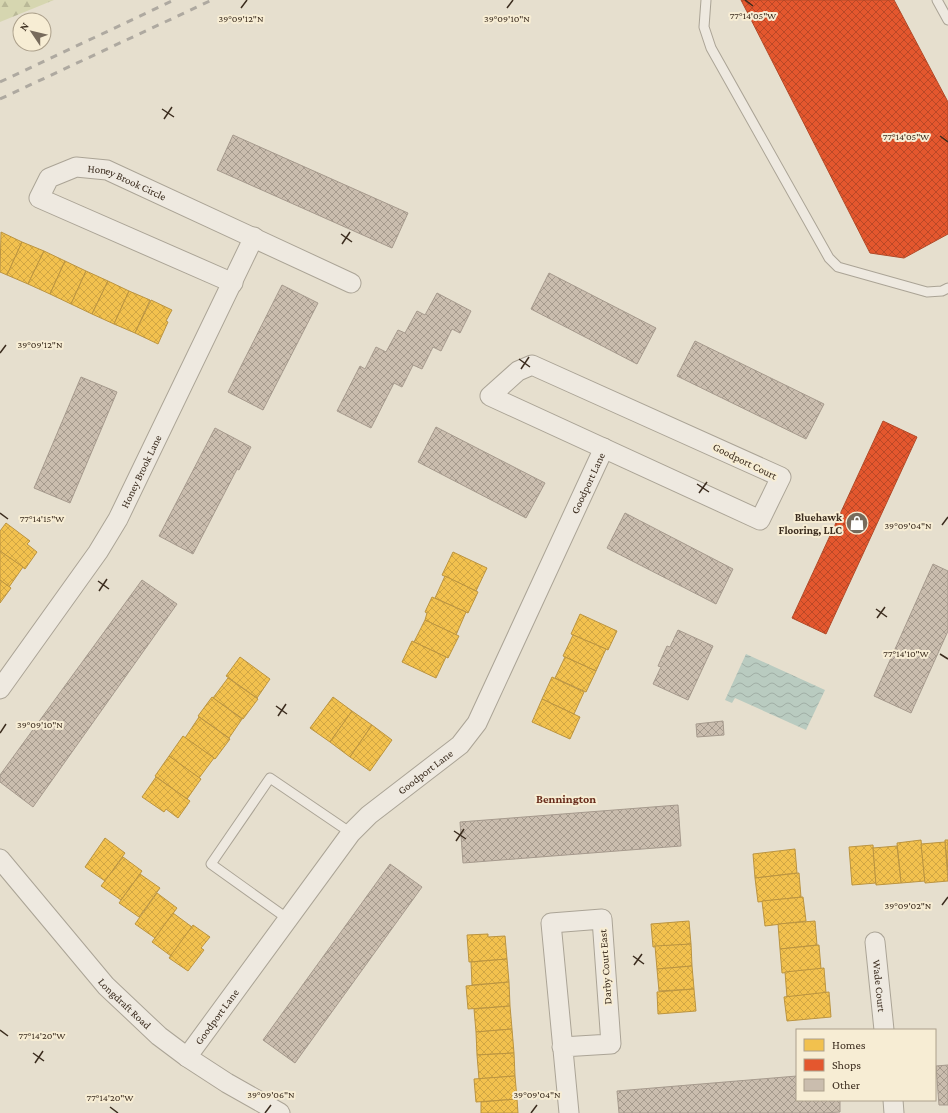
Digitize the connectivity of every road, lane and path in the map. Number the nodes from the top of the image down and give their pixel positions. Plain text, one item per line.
1 (706, 0) edge
2 (937, 0) edge
3 (948, 20) edge
4 (254, 237) junction
5 (233, 283) junction
6 (351, 283) dead end
7 (948, 288) edge
8 (604, 448) junction
9 (0, 689) edge
10 (351, 833) junction
11 (0, 858) edge
12 (288, 919) junction
13 (875, 942) dead end
14 (884, 1029) edge
15 (562, 1046) junction
16 (187, 1057) junction
17 (893, 1101) edge
18 (280, 1113) edge
19 (569, 1113) edge
20 (894, 1113) edge

1 - 7 lane
2 - 3 lane
4 - 5 street, Honey Brook Lane
4 - 5 street, Honey Brook Circle
4 - 6 street, Honey Brook Circle
5 - 9 street, Honey Brook Lane
8 - 8 street, Goodport Court
8 - 10 street, Goodport Lane
10 - 12 street, Goodport Lane
10 - 12 lane
11 - 16 street, Longdraft Road
12 - 16 street, Goodport Lane
13 - 14 street, Wade Court
15 - 15 street, Darby Court East
15 - 19 street, Darby Court East
16 - 18 street, Longdraft Road
17 - 20 street

